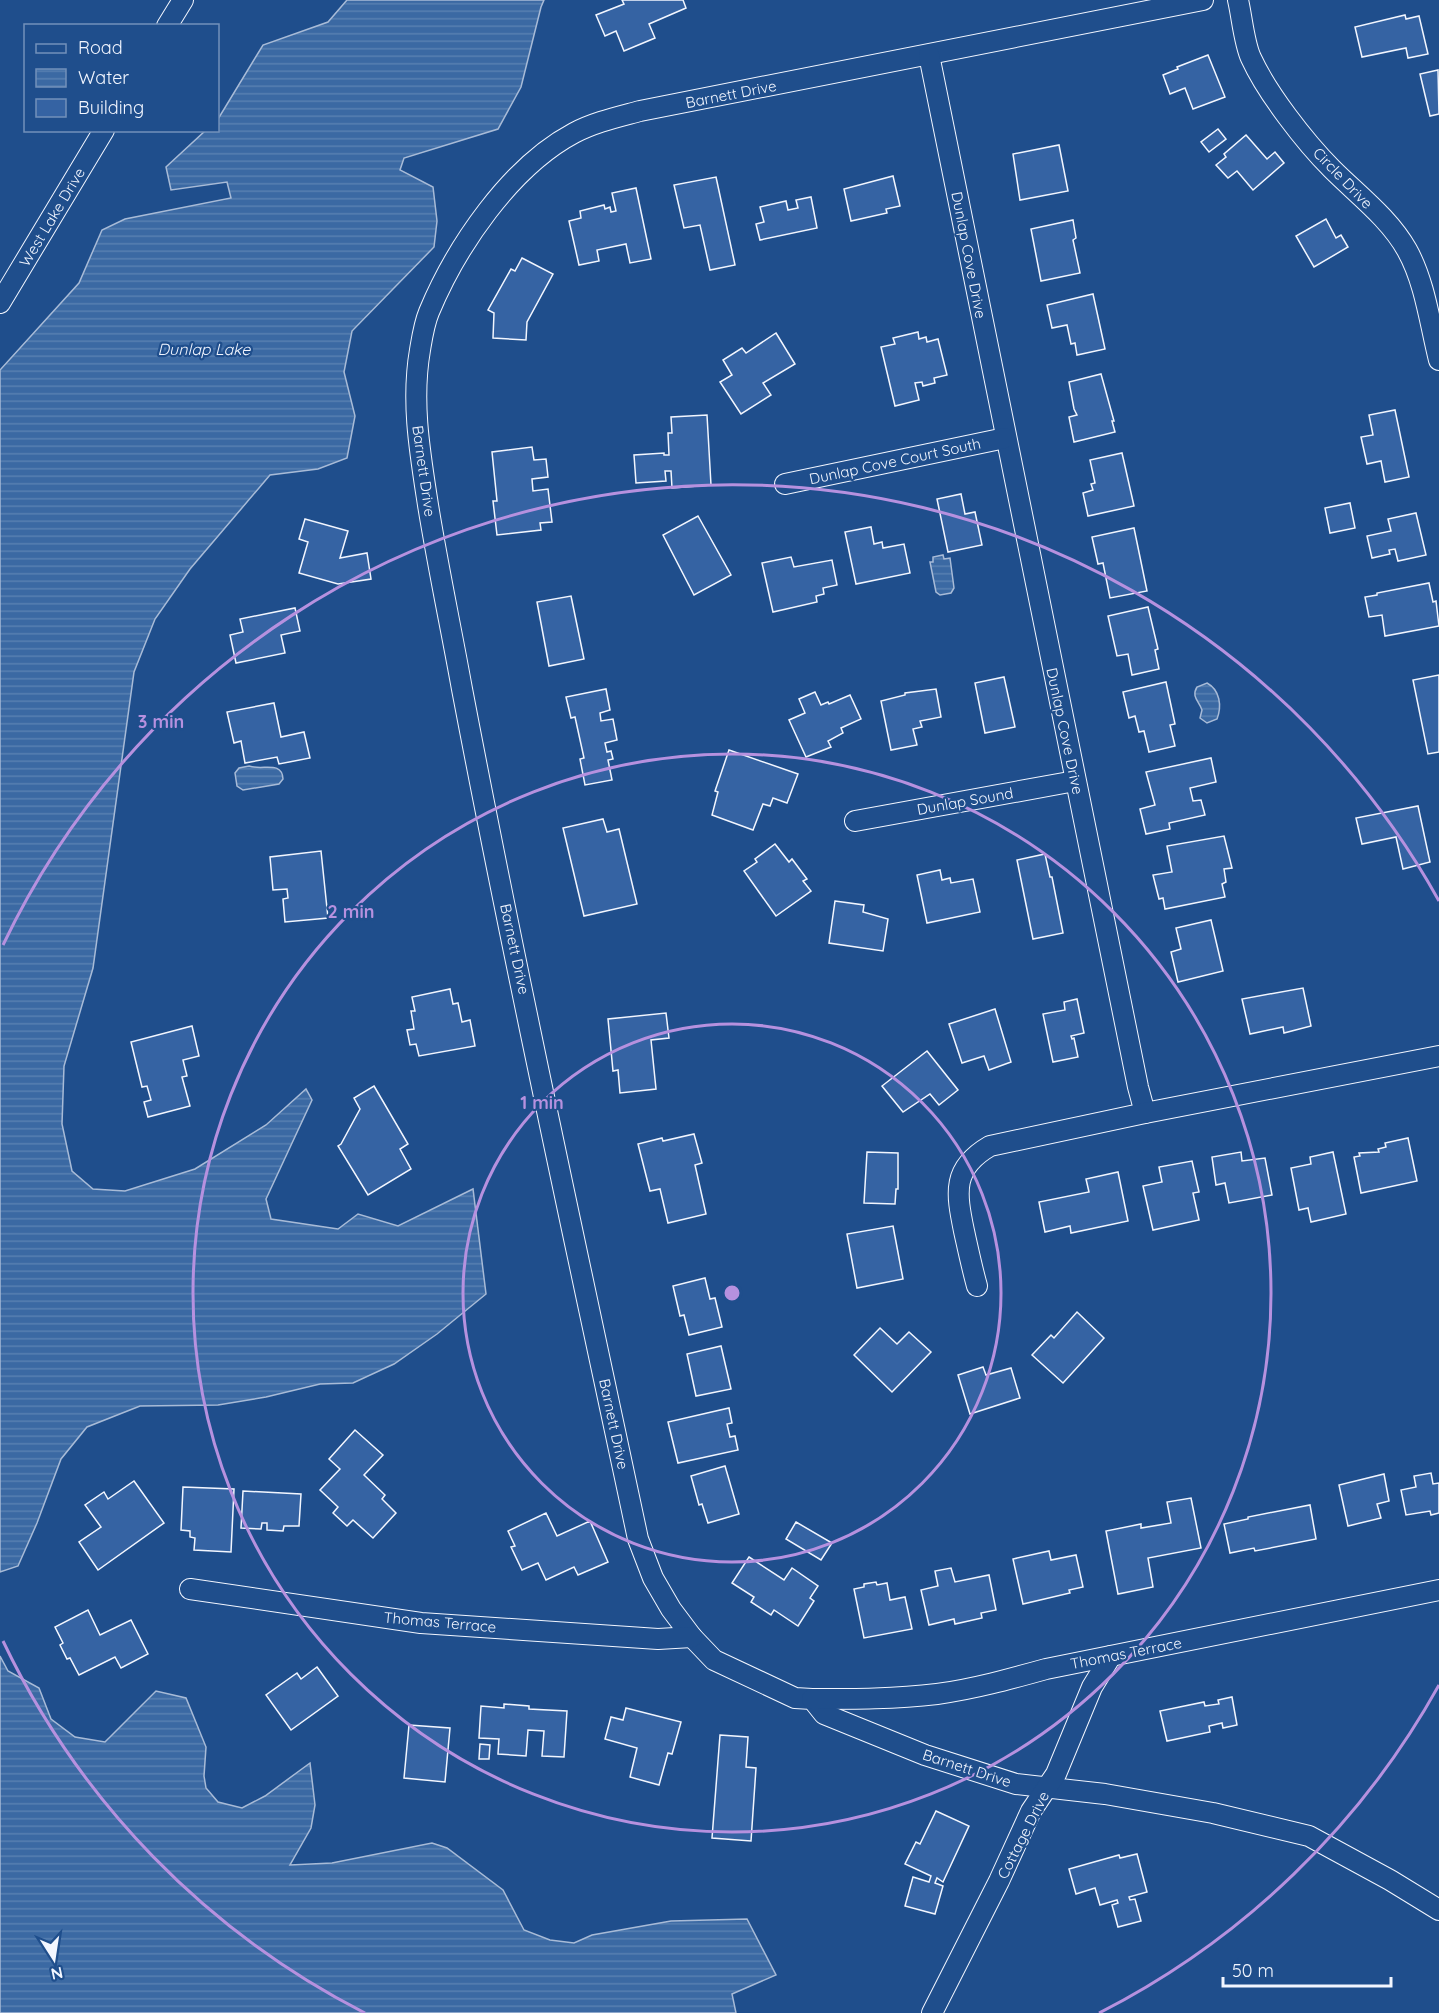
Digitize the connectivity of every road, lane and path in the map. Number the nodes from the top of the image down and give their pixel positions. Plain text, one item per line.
1 (183, 0) edge
2 (1203, 0) edge
3 (1238, 0) edge
4 (168, 24) edge
5 (929, 55) junction
6 (103, 132) edge
7 (0, 303) edge
8 (1433, 313) edge
9 (1439, 360) edge
10 (1005, 438) junction
11 (785, 484) dead end
12 (1075, 781) junction
13 (855, 821) dead end
14 (1439, 1056) edge
15 (1145, 1113) junction
16 (976, 1286) dead end
17 (190, 1589) dead end
18 (1439, 1590) edge
19 (692, 1637) junction
20 (1111, 1656) junction
21 (812, 1699) junction
22 (1046, 1787) junction
23 (1439, 1910) edge
24 (932, 2013) edge

1 - 4 street
2 - 5 street, Barnett Drive
3 - 8 street, Circle Drive
5 - 10 street, Dunlap Cove Drive
5 - 19 street, Barnett Drive
6 - 7 street, West Lake Drive
8 - 9 street, Circle Drive
10 - 11 street, Dunlap Cove Court South
10 - 12 street, Dunlap Cove Drive
12 - 13 street, Dunlap Sound
12 - 15 street, Dunlap Cove Drive
14 - 15 street
15 - 16 street
17 - 19 street, Thomas Terrace
18 - 20 street, Thomas Terrace
19 - 21 street, Barnett Drive
20 - 21 street, Thomas Terrace
20 - 22 street, Cottage Drive
21 - 22 street, Barnett Drive
22 - 23 street, Barnett Drive
22 - 24 street, Cottage Drive

